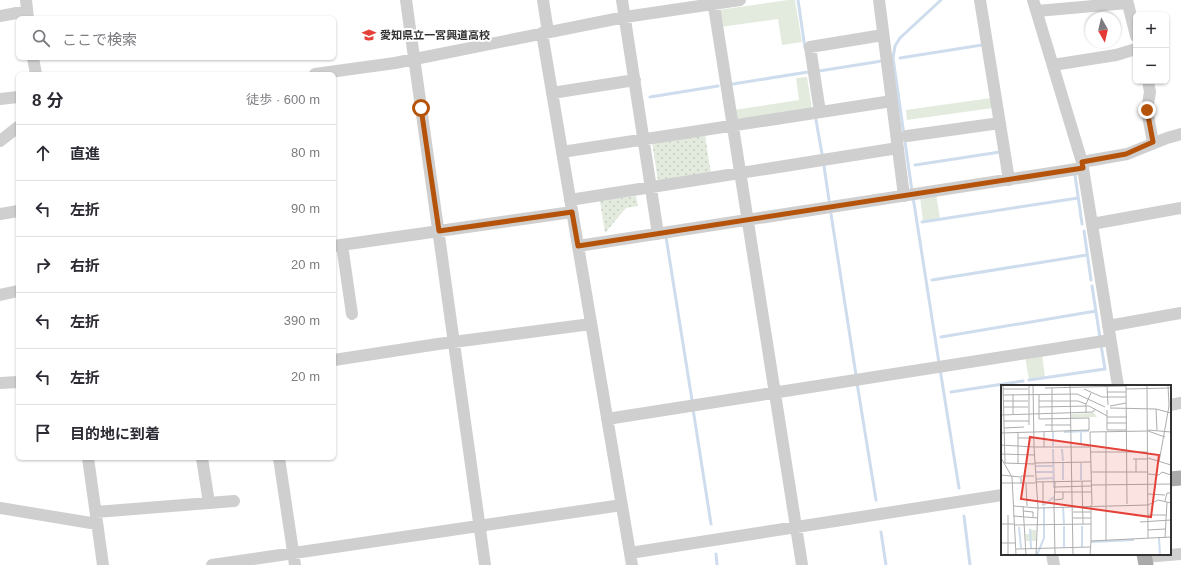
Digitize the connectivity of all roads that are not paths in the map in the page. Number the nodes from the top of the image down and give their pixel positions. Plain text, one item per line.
1 (406, 0) edge
2 (544, 0) edge
3 (622, 0) edge
4 (740, 0) edge
5 (879, 0) edge
6 (980, 0) edge
7 (1127, 1) edge
8 (713, 2) edge
9 (1035, 6) edge
10 (27, 10) edge
11 (0, 16) edge
12 (625, 17) junction
13 (1133, 24) edge
14 (545, 33) junction
15 (883, 35) junction
16 (1133, 50) edge
17 (415, 59) junction
18 (34, 60) edge
19 (1053, 65) junction
20 (36, 72) edge
21 (329, 72) edge
22 (635, 80) junction
23 (1149, 84) edge
24 (552, 93) junction
25 (16, 97) edge
26 (0, 99) edge
27 (892, 100) junction
28 (820, 112) junction
29 (1000, 123) junction
30 (732, 126) junction
31 (16, 129) edge
32 (1181, 134) edge
33 (907, 136) dead end
34 (644, 139) junction
35 (0, 141) edge
36 (1153, 142) junction
37 (898, 148) junction
38 (562, 152) junction
39 (1082, 165) junction
40 (740, 173) junction
41 (1009, 180) junction
42 (651, 187) junction
43 (910, 195) junction
44 (571, 206) junction
45 (1181, 208) edge
46 (16, 211) edge
47 (0, 214) edge
48 (747, 220) junction
49 (1092, 224) junction
50 (439, 231) junction
51 (658, 234) junction
52 (338, 245) edge
53 (578, 246) junction
54 (16, 291) edge
55 (0, 295) edge
56 (1181, 313) edge
57 (352, 314) dead end
58 (591, 324) junction
59 (1108, 326) junction
60 (1110, 340) junction
61 (454, 342) junction
62 (336, 360) edge
63 (16, 382) edge
64 (0, 383) edge
65 (1118, 385) edge
66 (774, 392) junction
67 (1181, 403) edge
68 (1171, 405) edge
69 (607, 419) junction
70 (88, 460) edge
71 (202, 460) edge
72 (279, 460) edge
73 (1181, 478) edge
74 (1171, 479) edge
75 (1001, 495) edge
76 (234, 501) dead end
77 (209, 503) junction
78 (622, 505) junction
79 (0, 508) edge
80 (96, 512) junction
81 (97, 524) junction
82 (480, 527) junction
83 (796, 528) junction
84 (630, 553) junction
85 (1181, 554) edge
86 (1052, 555) edge
87 (295, 559) edge
88 (1145, 559) edge
89 (103, 565) edge
90 (212, 565) edge
91 (485, 565) edge
92 (632, 565) edge
93 (802, 565) edge
94 (1054, 565) edge

1 - 17 street
2 - 14 street
3 - 12 street
4 - 8 street
5 - 15 street
6 - 29 street
7 - 9 street
7 - 13 street
8 - 12 street
8 - 30 street
9 - 19 street
10 - 11 street
12 - 14 street
12 - 22 street
14 - 17 street
14 - 24 street
15 - 27 street
15 - 28 street
16 - 19 street
17 - 21 street
17 - 50 street
18 - 20 street
19 - 39 street
22 - 24 street
22 - 34 street
23 - 36 street
24 - 38 street
25 - 26 street
27 - 28 street
27 - 37 street
28 - 30 street
29 - 33 street
29 - 41 street
30 - 34 street
30 - 40 street
31 - 35 street
32 - 36 street
34 - 38 street
34 - 42 street
36 - 39 street
37 - 40 street
37 - 43 street
38 - 44 street
39 - 41 street
39 - 49 street
40 - 42 street
40 - 48 street
41 - 43 street
42 - 44 street
42 - 51 street
43 - 48 street
44 - 50 street
44 - 53 street
45 - 49 street
46 - 47 street
48 - 51 street
48 - 66 street
49 - 59 street
50 - 52 street
50 - 61 street
51 - 53 street
52 - 57 street
53 - 58 street
54 - 55 street
56 - 59 street
58 - 61 street
58 - 69 street
59 - 60 street
60 - 65 street
60 - 66 street
61 - 62 street
61 - 82 street
63 - 64 street
66 - 69 street
66 - 83 street
67 - 68 street
69 - 78 street
70 - 80 street
71 - 77 street
72 - 87 street
73 - 74 main road
75 - 83 street
76 - 77 street
77 - 80 street
78 - 82 street
78 - 84 street
79 - 81 street
80 - 81 street
81 - 89 street
82 - 87 street
82 - 91 street
83 - 84 street
83 - 93 street
84 - 92 street
85 - 88 street
86 - 94 street
87 - 90 street

